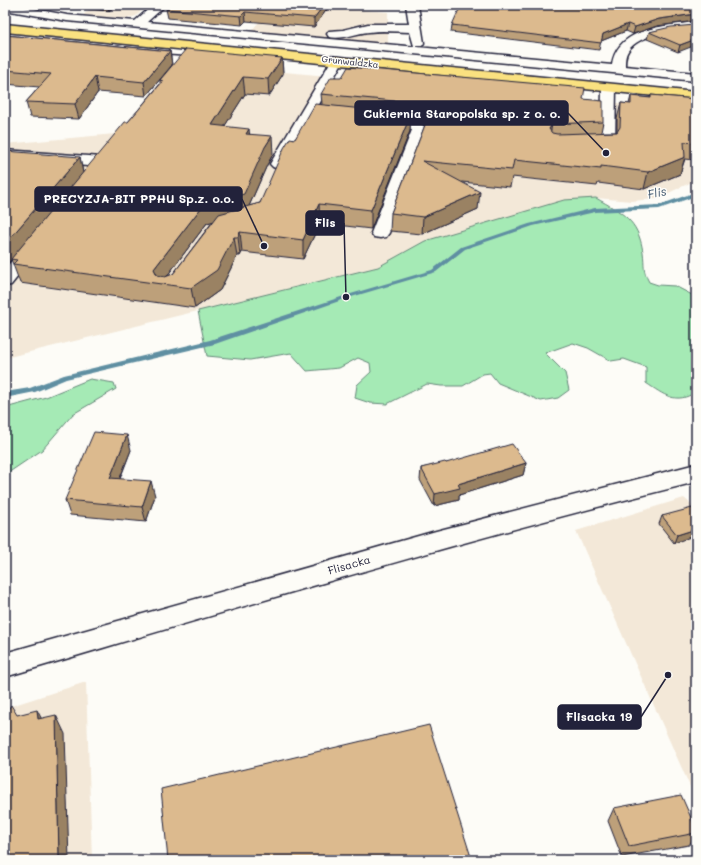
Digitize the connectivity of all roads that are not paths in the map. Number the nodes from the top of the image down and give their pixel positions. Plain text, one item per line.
1 (160, 5) edge
2 (412, 5) edge
3 (5, 7) edge
4 (5, 18) edge
5 (138, 24) junction
6 (696, 26) edge
7 (5, 28) edge
8 (416, 28) junction
9 (268, 36) junction
10 (195, 47) junction
11 (416, 50) junction
12 (131, 56) edge
13 (337, 61) junction
14 (618, 70) junction
15 (696, 77) edge
16 (696, 86) edge
17 (609, 88) junction
18 (696, 96) edge
19 (368, 120) edge
20 (577, 144) edge
21 (5, 155) edge
22 (102, 163) edge
23 (273, 177) edge
24 (380, 233) dead end
25 (44, 234) edge
26 (5, 281) edge
27 (696, 472) edge
28 (5, 664) edge

1 - 5 street
2 - 8 street
3 - 5 street
4 - 16 main road, Grunwaldzka
5 - 9 street
6 - 14 street
7 - 10 main road, Grunwaldzka
8 - 9 street
8 - 11 street
9 - 11 street
10 - 12 street
10 - 13 main road, Grunwaldzka
11 - 14 street
13 - 17 main road, Grunwaldzka
13 - 23 street
14 - 15 street
17 - 18 main road, Grunwaldzka
17 - 20 street
19 - 24 street
21 - 22 street
25 - 26 street
27 - 28 street, Flisacka

